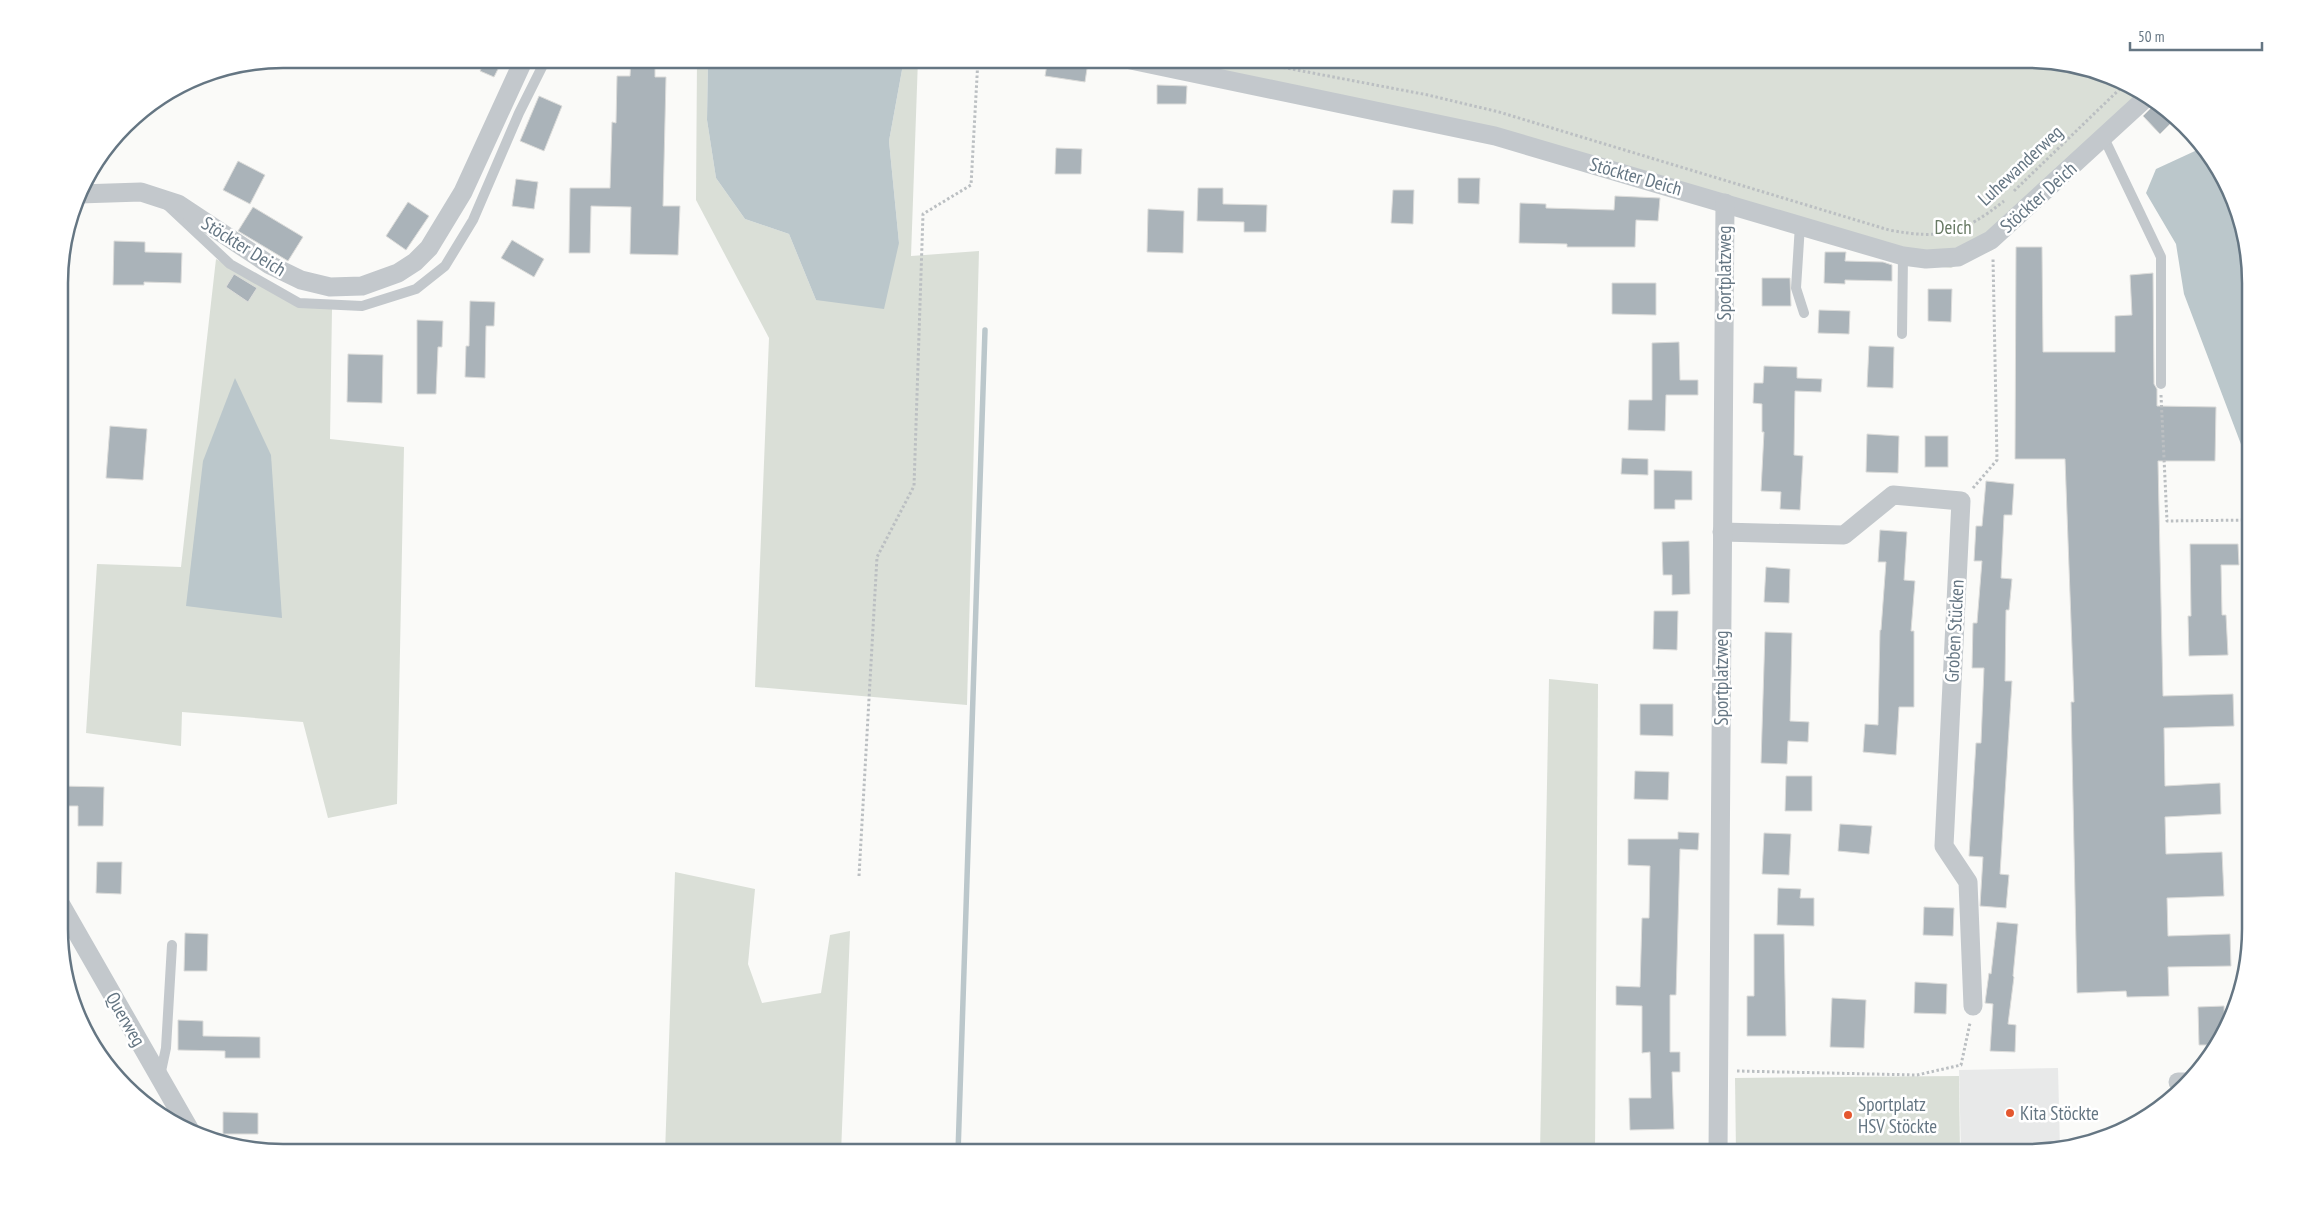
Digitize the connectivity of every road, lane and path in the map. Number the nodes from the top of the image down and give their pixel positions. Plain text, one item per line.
1 (520, 68) edge
2 (542, 68) edge
3 (978, 68) edge
4 (1169, 68) edge
5 (2120, 89) edge
6 (2143, 101) edge
7 (2104, 138) junction
8 (1741, 184) dead end
9 (2013, 193) dead end
10 (87, 194) edge
11 (160, 198) junction
12 (2006, 200) dead end
13 (1725, 202) junction
14 (1800, 225) junction
15 (1991, 240) junction
16 (1903, 256) junction
17 (1804, 313) dead end
18 (1902, 334) dead end
19 (2161, 384) joint
20 (1961, 502) junction
21 (2242, 520) edge
22 (1722, 532) junction
23 (859, 876) dead end
24 (68, 917) edge
25 (172, 945) dead end
26 (1973, 1006) joint
27 (1719, 1071) junction
28 (160, 1077) junction
29 (184, 1120) edge
30 (1718, 1144) edge

1 - 11 street, Stöckter Deich
2 - 11 lane
3 - 23 path
4 - 13 street, Stöckter Deich
5 - 9 path, Luhewanderweg
6 - 7 street, Stöckter Deich
7 - 15 street, Stöckter Deich
7 - 19 lane
8 - 12 path, Luhewanderweg
10 - 11 street, Stöckter Deich
13 - 14 street, Stöckter Deich
13 - 22 street, Sportplatzweg
14 - 16 street, Stöckter Deich
14 - 17 lane
15 - 16 street, Stöckter Deich
15 - 20 path
16 - 18 lane
19 - 21 path
20 - 22 street
20 - 26 street, Groben Stücken
22 - 27 street, Sportplatzweg
24 - 28 street, Querweg
25 - 28 lane
26 - 27 path
27 - 30 street, Sportplatzweg
28 - 29 street, Querweg

